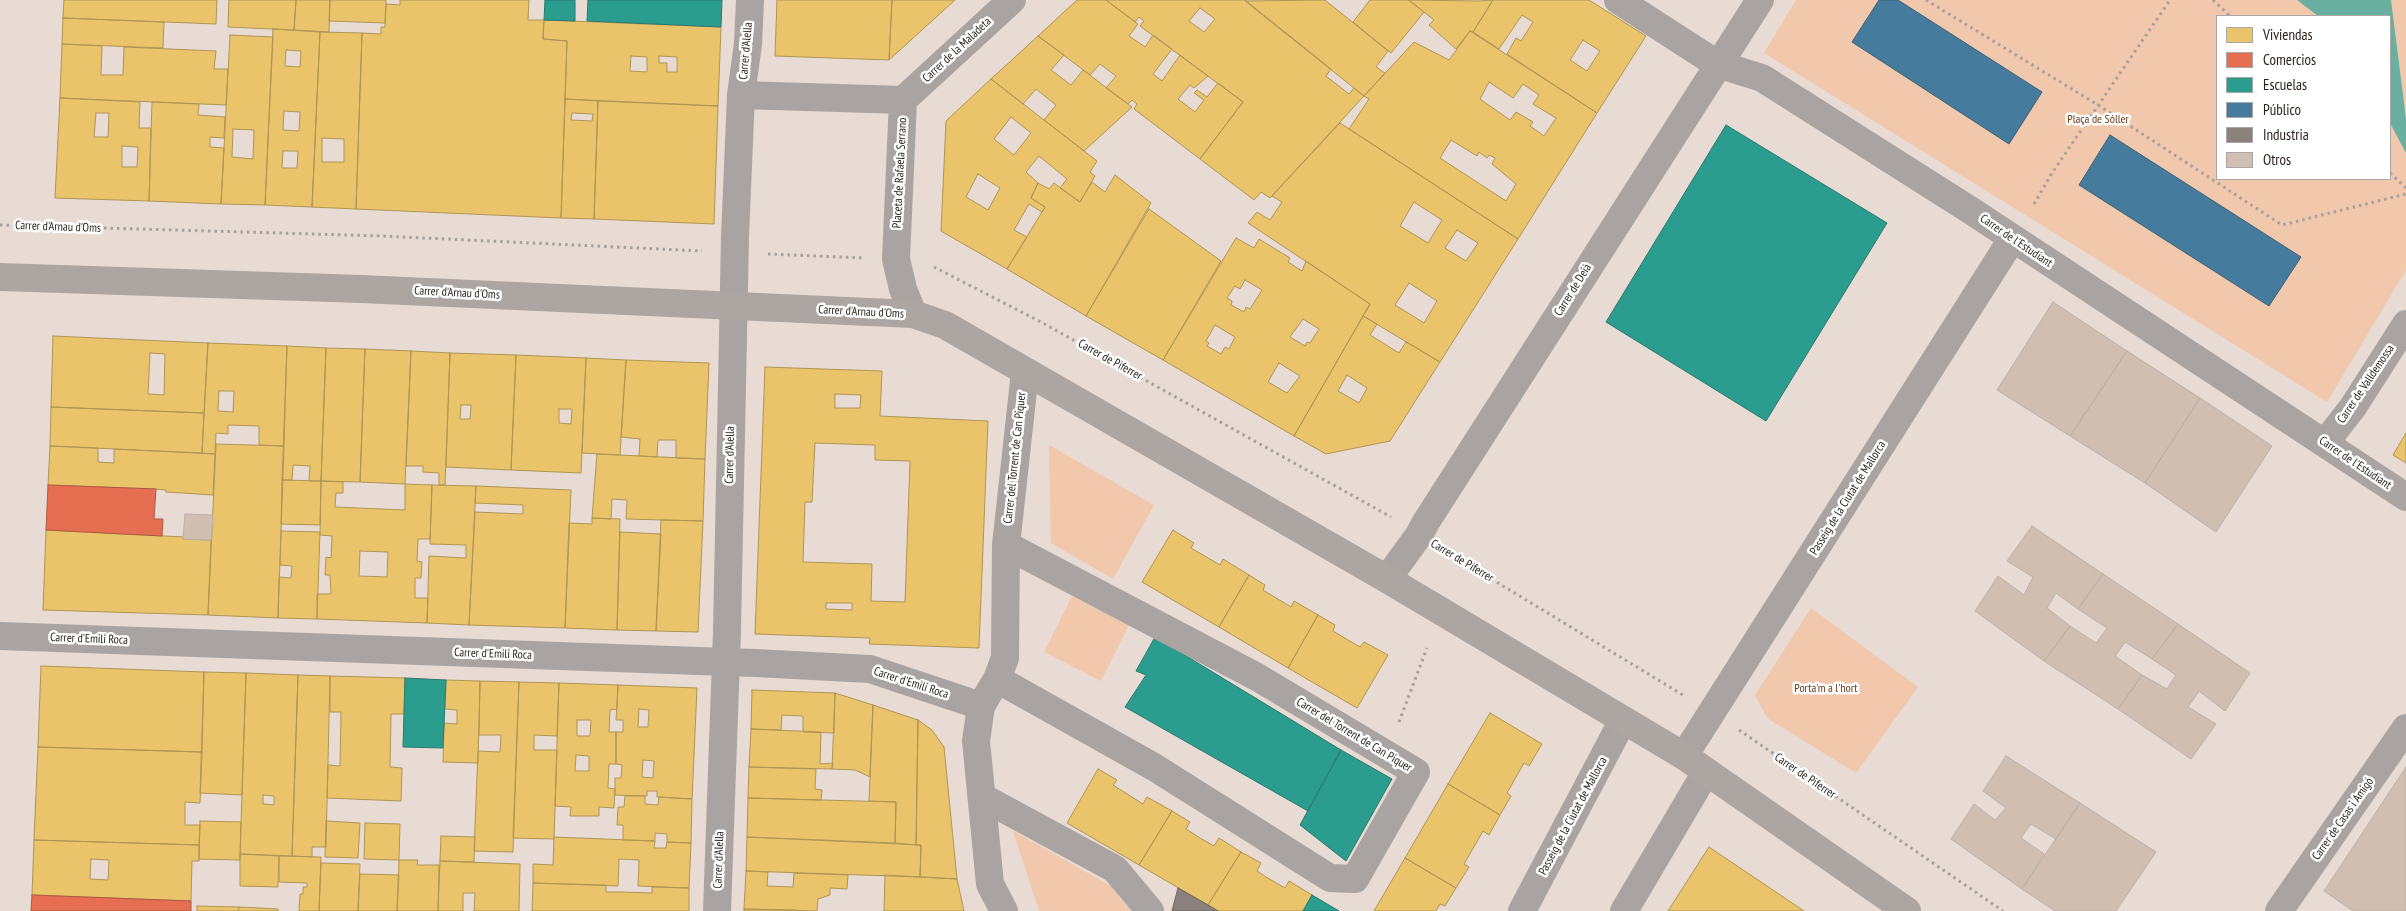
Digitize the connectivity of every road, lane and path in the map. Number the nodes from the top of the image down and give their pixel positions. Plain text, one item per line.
1 (750, 0) edge
2 (1012, 0) edge
3 (1618, 0) edge
4 (1760, 0) edge
5 (1926, 0) edge
6 (2170, 0) edge
7 (2213, 0) edge
8 (2229, 15) edge
9 (1717, 64) junction
10 (741, 95) junction
11 (903, 100) junction
12 (2098, 105) junction
13 (2391, 173) edge
14 (2406, 188) edge
15 (2406, 194) edge
16 (2034, 204) dead end
17 (0, 225) edge
18 (2012, 239) junction
19 (735, 252) junction
20 (896, 258) junction
21 (0, 278) edge
22 (733, 305) junction
23 (913, 314) junction
24 (2406, 324) edge
25 (1025, 372) junction
26 (2325, 443) junction
27 (2406, 497) edge
28 (1419, 536) junction
29 (1006, 545) junction
30 (1386, 579) junction
31 (0, 636) edge
32 (1427, 648) dead end
33 (726, 663) junction
34 (997, 679) junction
35 (981, 706) junction
36 (1712, 712) junction
37 (1622, 720) junction
38 (1397, 727) dead end
39 (2406, 728) edge
40 (1684, 756) junction
41 (1706, 772) junction
42 (982, 797) junction
43 (717, 911) edge
44 (1004, 911) edge
45 (1150, 911) edge
46 (1522, 911) edge
47 (1624, 911) edge
48 (1907, 911) edge
49 (2003, 911) edge
50 (2279, 911) edge

1 - 10 street, Carrer d'Alella
2 - 11 street, Carrer de la Maladeta
3 - 9 street, Carrer de l'Estudiant
4 - 9 street, Carrer de Deià
5 - 12 path
6 - 12 path
7 - 8 path
9 - 18 street, Carrer de l'Estudiant
9 - 28 street, Carrer de Deià
10 - 11 street, Placeta de Rafaela Serrano
10 - 19 street, Carrer d'Alella
11 - 20 street, Placeta de Rafaela Serrano
12 - 15 path
12 - 16 path
13 - 14 path
17 - 19 path, Carrer d'Arnau d'Oms
18 - 26 street, Carrer de l'Estudiant
18 - 36 street, Passeig de la Ciutat de Mallorca
19 - 20 path, Carrer d'Arnau d'Oms
19 - 22 street, Carrer d'Alella
20 - 23 street, Placeta de Rafaela Serrano
20 - 28 path, Carrer de Piferrer
21 - 22 main road, Carrer d'Arnau d'Oms
22 - 23 main road, Carrer d'Arnau d'Oms
22 - 33 street, Carrer d'Alella
23 - 25 main road
24 - 26 street, Carrer de Valldemossa
25 - 29 street, Carrer del Torrent de Can Piquer
25 - 30 main road
26 - 27 street, Carrer de l'Estudiant
28 - 30 street, Carrer de Deià
28 - 36 path, Carrer de Piferrer
29 - 34 street, Carrer del Torrent de Can Piquer
29 - 34 street, Carrer del Torrent de Can Piquer
30 - 37 main road
31 - 33 street, Carrer d'Emili Roca
32 - 38 path
33 - 35 street, Carrer d'Emili Roca
33 - 43 street, Carrer d'Alella
34 - 35 street, Carrer del Torrent de Can Piquer
35 - 42 street, Carrer del Torrent de Can Piquer
36 - 40 street, Passeig de la Ciutat de Mallorca
36 - 49 path, Carrer de Piferrer
37 - 40 main road
37 - 46 street, Passeig de la Ciutat de Mallorca
39 - 50 street, Carrer de Casas i Amigó
40 - 41 main road
41 - 47 street
41 - 48 main road
42 - 44 street, Carrer del Torrent de Can Piquer
42 - 45 street

